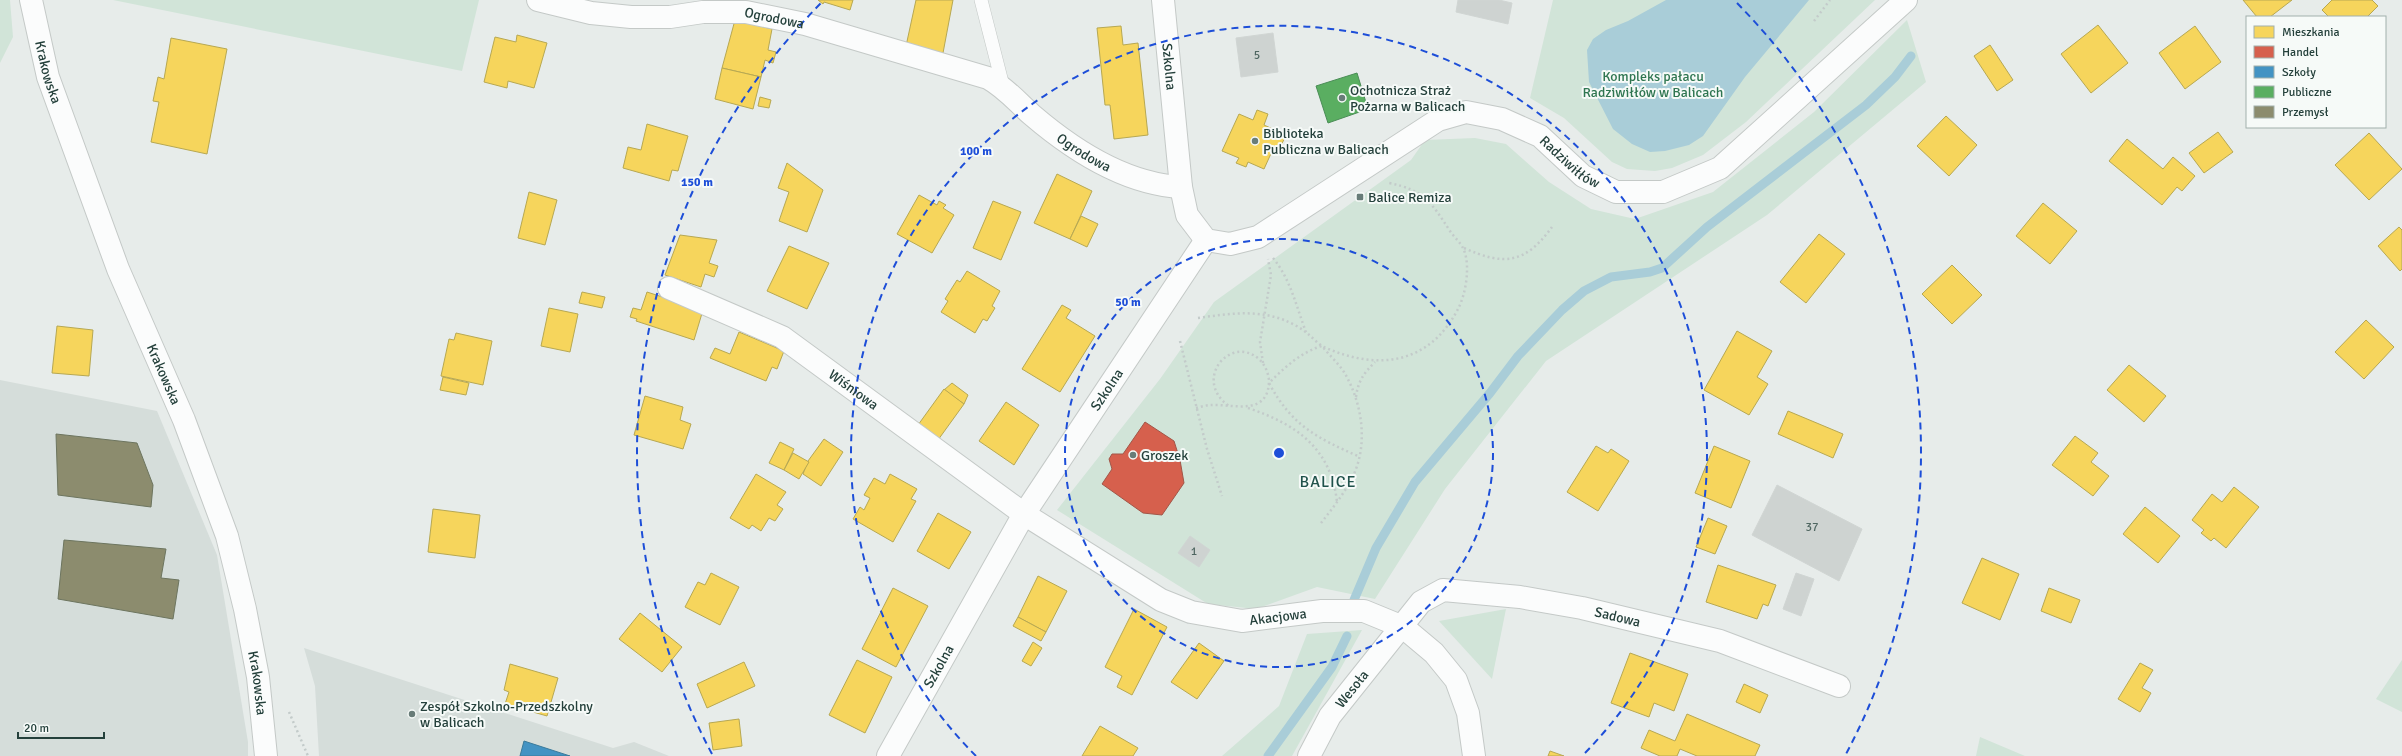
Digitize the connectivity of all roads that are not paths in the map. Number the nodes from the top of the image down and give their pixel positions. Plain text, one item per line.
1 (31, 0) edge
2 (538, 0) edge
3 (981, 0) edge
4 (1163, 0) edge
5 (1906, 0) edge
6 (1003, 86) junction
7 (1182, 187) junction
8 (1206, 240) junction
9 (669, 288) dead end
10 (1024, 514) junction
11 (1402, 627) junction
12 (1838, 686) dead end
13 (266, 756) edge
14 (888, 756) edge
15 (1309, 756) edge
16 (1474, 756) edge

1 - 13 street, Krakowska
2 - 6 street, Ogrodowa
3 - 6 lane, Ogrodowa
4 - 7 street, Szkolna
5 - 8 street, Radziwiłłów
6 - 7 street, Ogrodowa
7 - 8 street, Szkolna
8 - 10 street, Szkolna
9 - 10 street, Wiśniowa
10 - 11 street, Akacjowa
10 - 14 street, Szkolna
11 - 12 street, Sadowa
11 - 15 street, Wesoła
11 - 16 street, Akacjowa

